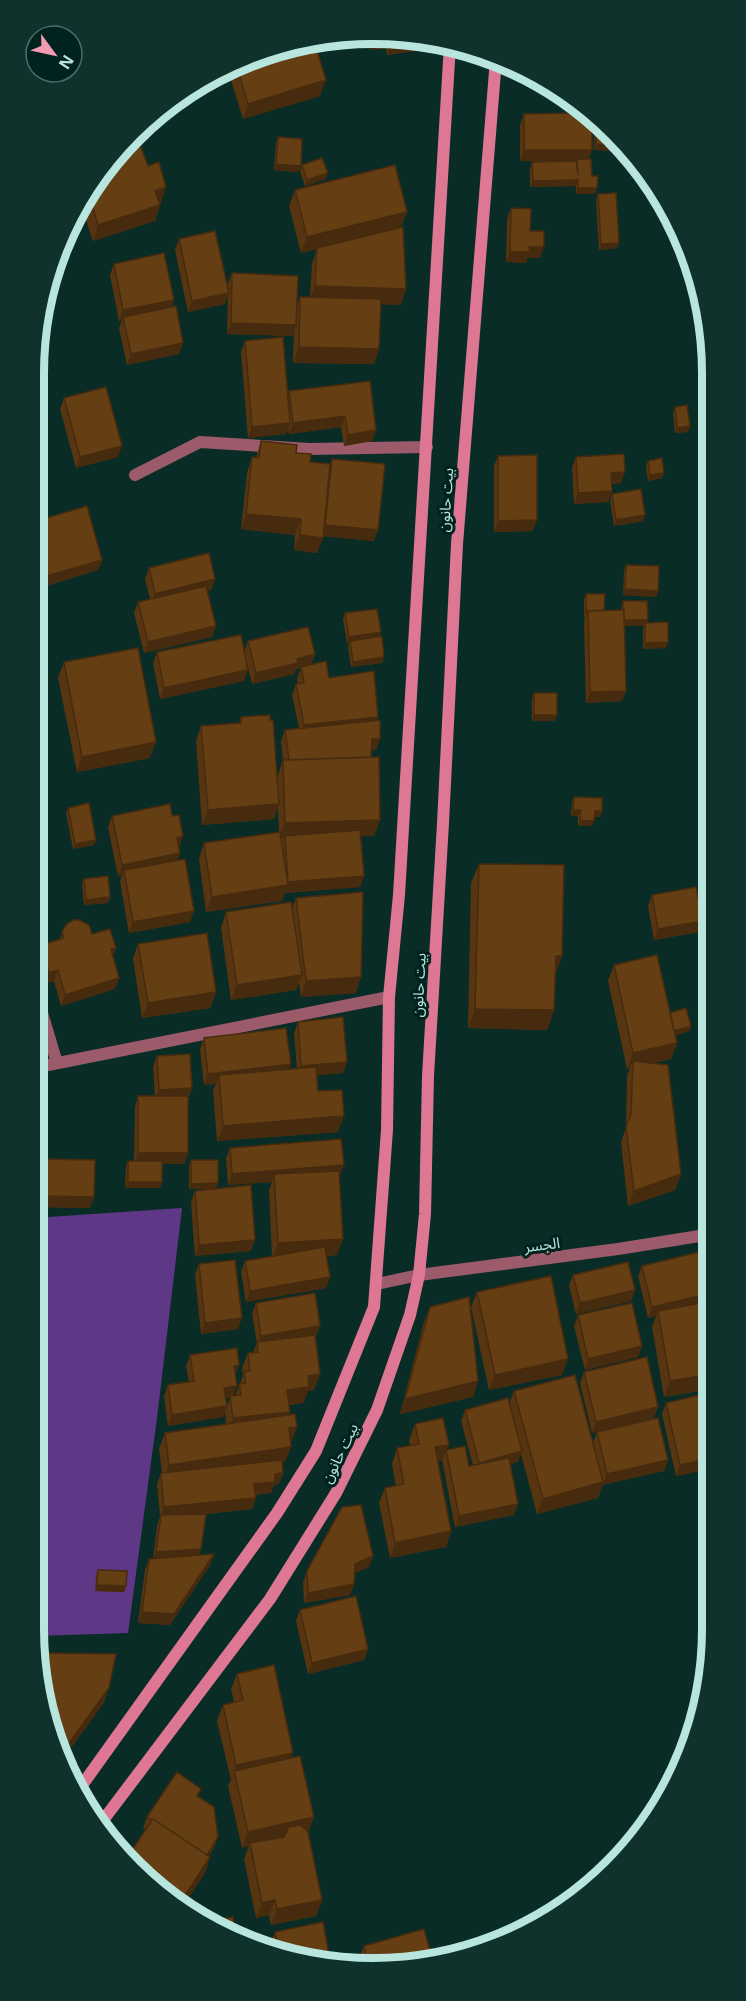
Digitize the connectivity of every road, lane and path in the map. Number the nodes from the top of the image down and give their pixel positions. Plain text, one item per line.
1 (449, 53) edge
2 (495, 68) edge
3 (427, 447) junction
4 (135, 475) dead end
5 (389, 997) junction
6 (44, 1020) edge
7 (57, 1063) junction
8 (44, 1066) edge
9 (702, 1236) edge
10 (418, 1275) junction
11 (377, 1284) junction
12 (83, 1784) edge
13 (104, 1818) edge

1 - 3 main road, بيت حانون
2 - 10 main road, بيت حانون
3 - 4 street
3 - 5 main road, بيت حانون
5 - 7 street
5 - 11 main road, بيت حانون
6 - 7 street
7 - 8 street
9 - 10 street, الجسر
10 - 11 street, الجسر
10 - 13 main road, بيت حانون
11 - 12 main road, بيت حانون

